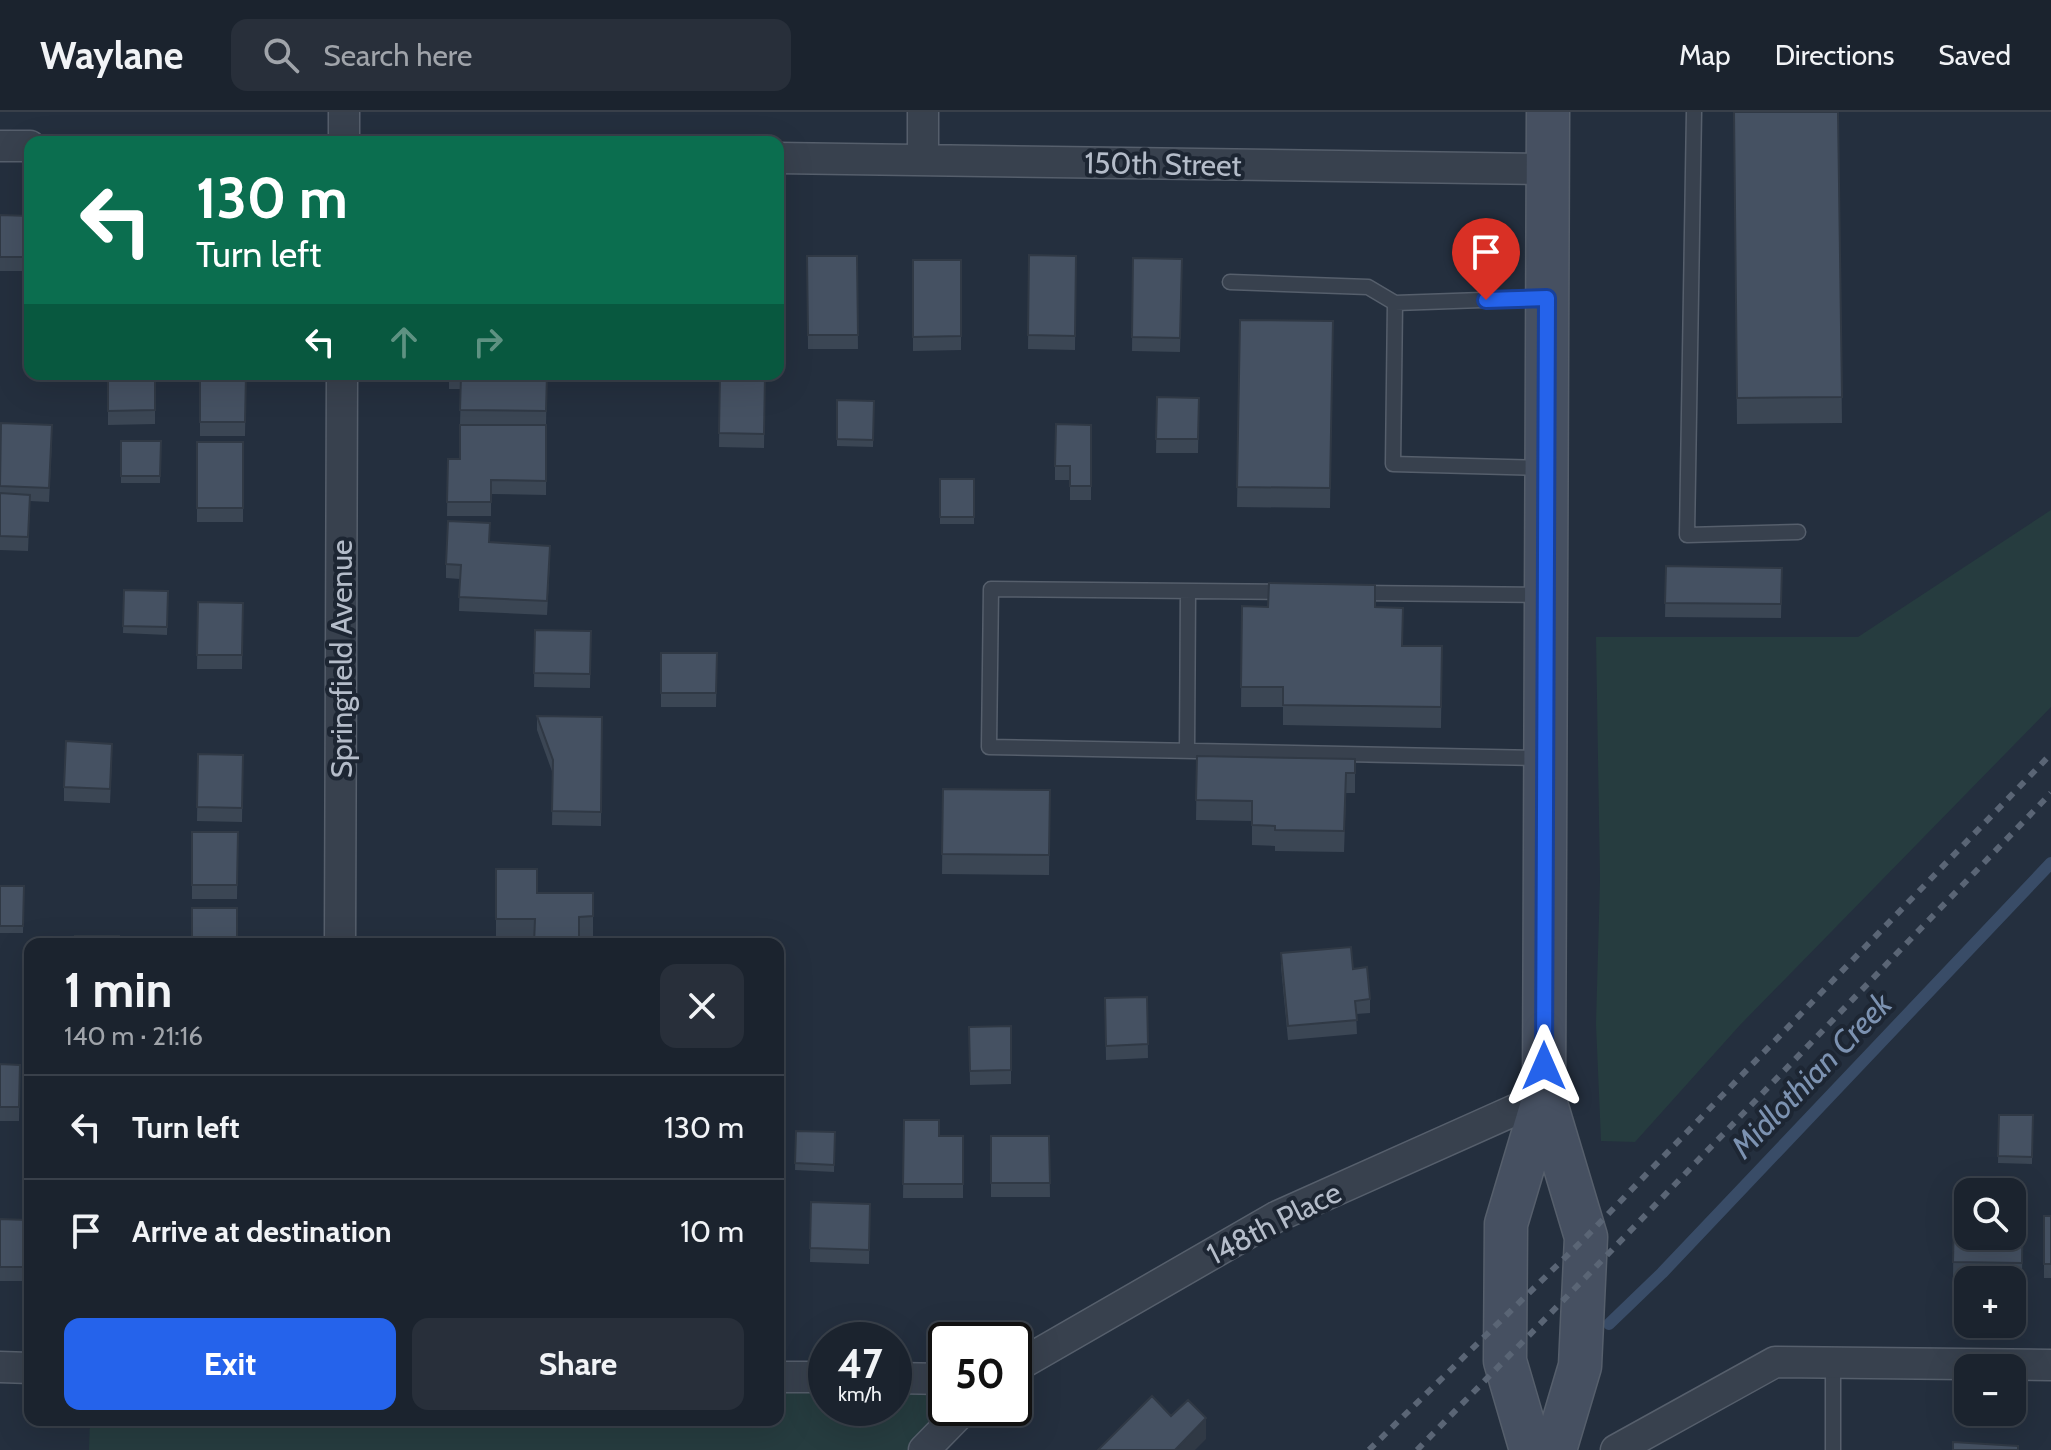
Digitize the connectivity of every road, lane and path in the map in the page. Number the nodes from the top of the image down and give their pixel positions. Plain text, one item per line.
1 (344, 112) edge
2 (923, 112) edge
3 (1548, 112) edge
4 (1694, 112) edge
5 (344, 136) edge
6 (0, 146) edge
7 (24, 146) edge
8 (784, 158) edge
9 (923, 160) junction
10 (1548, 169) junction
11 (1230, 282) dead end
12 (1547, 298) junction
13 (1395, 303) junction
14 (342, 380) edge
15 (1547, 468) junction
16 (1798, 532) dead end
17 (1188, 591) junction
18 (1297, 592) edge
19 (1344, 593) edge
20 (1546, 595) junction
21 (1187, 750) junction
22 (1545, 758) junction
23 (340, 938) edge
24 (1544, 1097) junction
25 (1032, 1358) edge
26 (1833, 1363) junction
27 (2051, 1365) edge
28 (0, 1367) edge
29 (24, 1368) edge
30 (784, 1377) edge
31 (808, 1377) edge
32 (947, 1426) edge
33 (924, 1450) edge
34 (1531, 1450) edge
35 (1555, 1450) edge
36 (1616, 1450) edge
37 (1833, 1450) edge

1 - 5 street
2 - 9 street
3 - 10 main road
4 - 16 lane
6 - 7 street
8 - 9 street, 150th Street
9 - 10 street, 150th Street
10 - 12 main road
11 - 13 lane
12 - 13 lane
12 - 15 main road
13 - 15 lane
14 - 23 street, Springfield Avenue
15 - 20 main road
17 - 18 lane
17 - 21 lane
17 - 21 lane
19 - 20 lane
20 - 22 main road
21 - 22 lane
22 - 24 main road
24 - 25 street, 148th Place
24 - 34 main road
24 - 35 main road
26 - 27 street
26 - 36 street
26 - 37 lane
28 - 29 street
30 - 31 street
32 - 33 street

